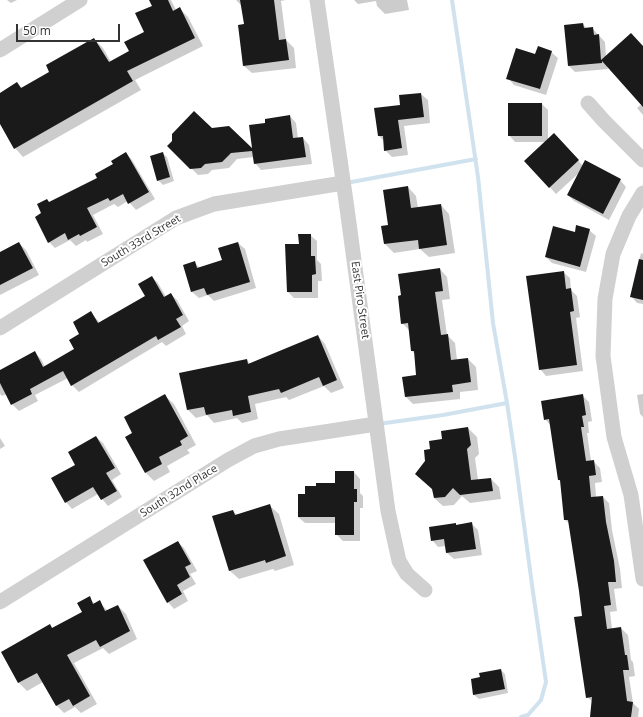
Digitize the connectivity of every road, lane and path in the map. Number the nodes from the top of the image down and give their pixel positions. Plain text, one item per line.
1 (80, 0) edge
2 (317, 0) edge
3 (0, 50) edge
4 (588, 103) dead end
5 (643, 160) edge
6 (343, 183) junction
7 (643, 193) edge
8 (0, 328) edge
9 (376, 424) junction
10 (638, 513) edge
11 (643, 579) edge
12 (425, 590) dead end
13 (0, 602) edge

1 - 3 street
2 - 6 street, East Piro Street
4 - 5 street
6 - 8 street, South 33rd Street
6 - 9 street, East Piro Street
7 - 10 street
9 - 12 street, East Piro Street
9 - 13 street, South 32nd Place
10 - 11 street

